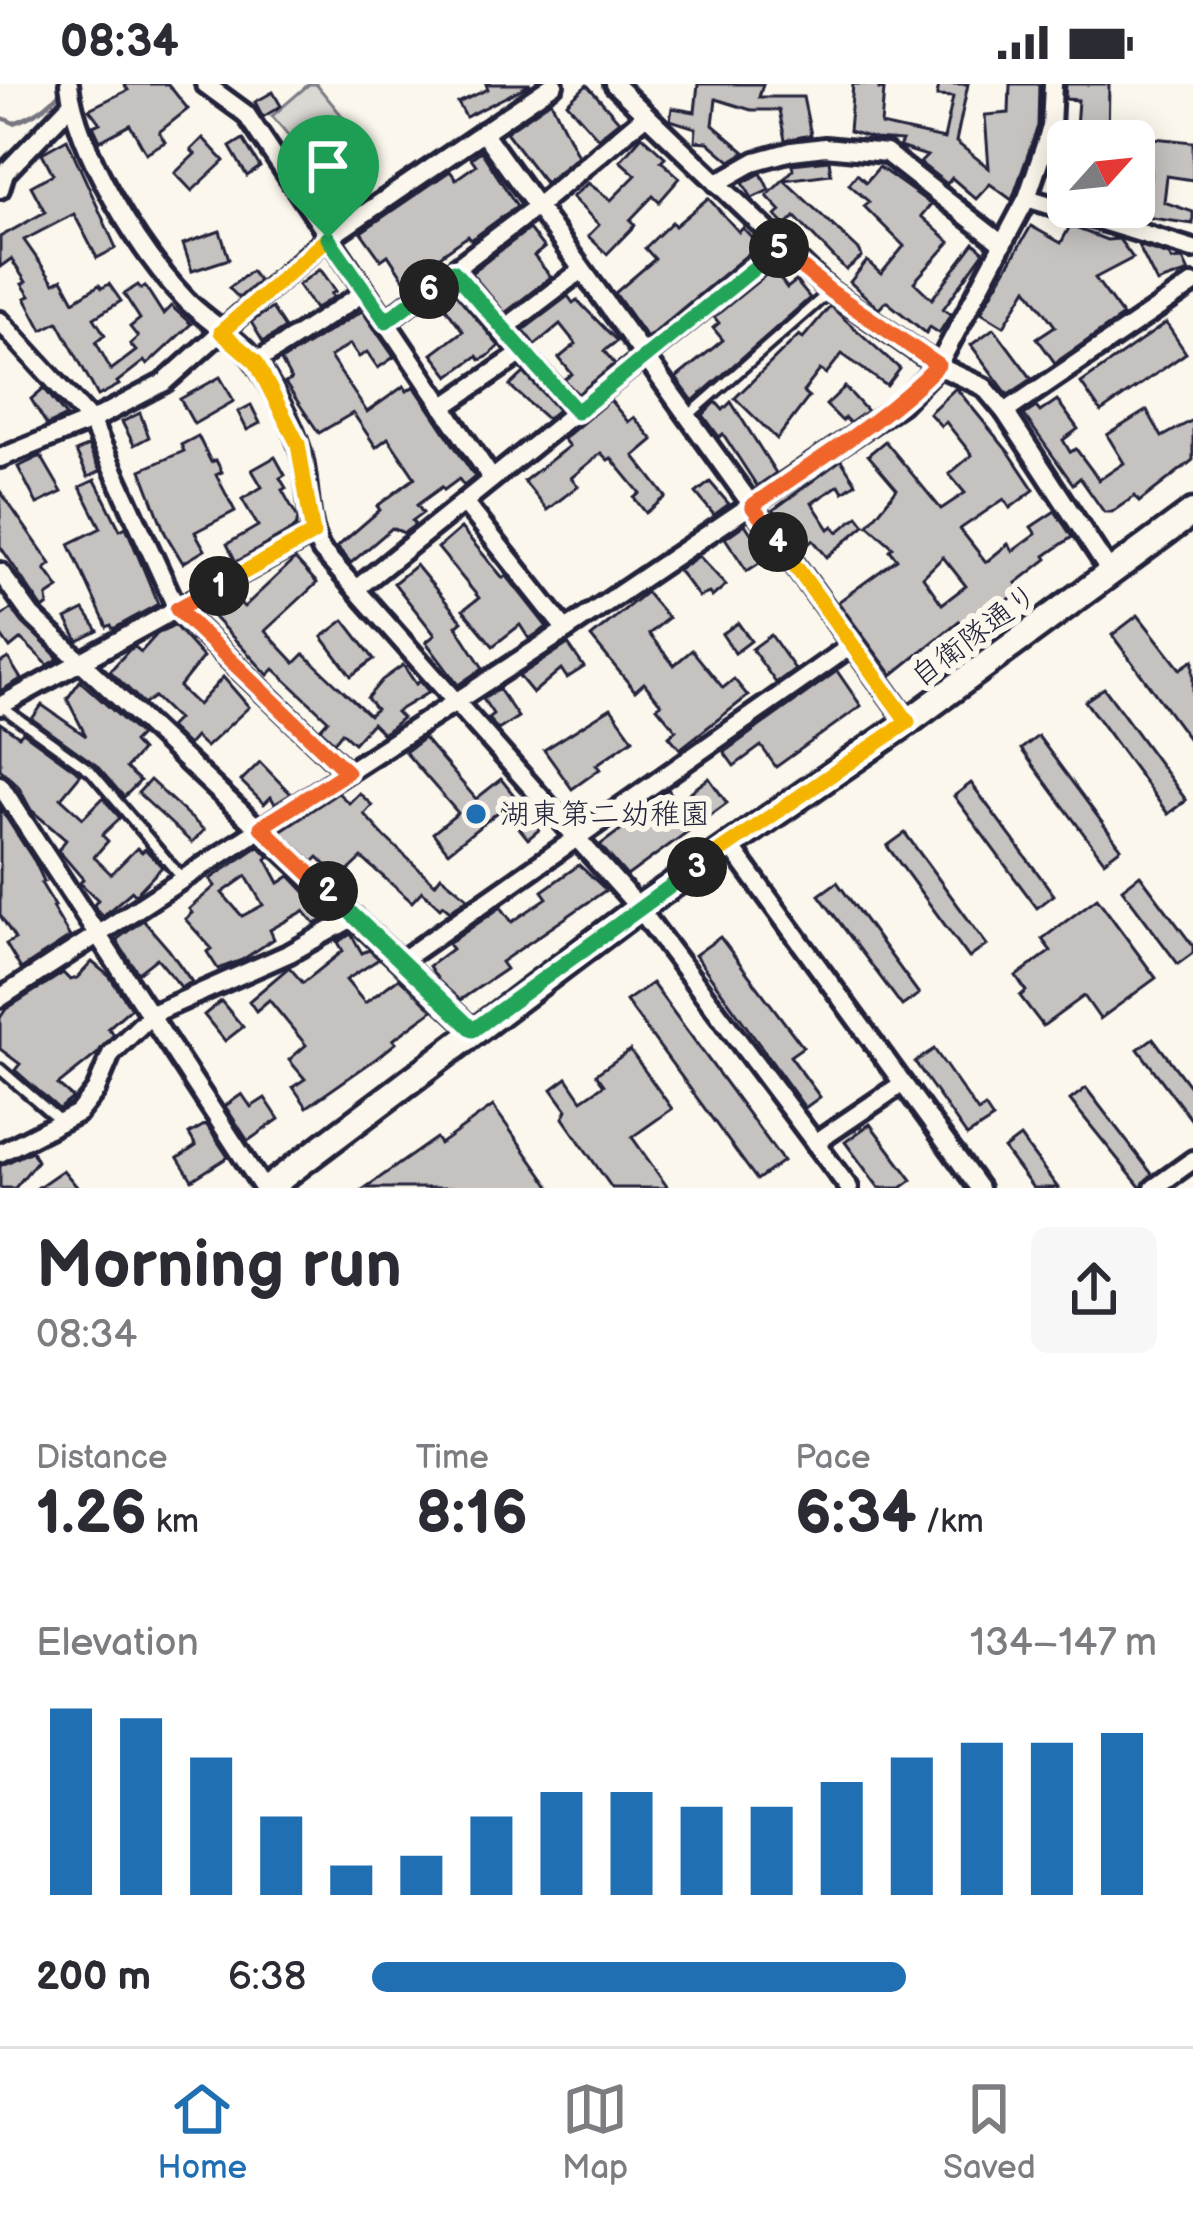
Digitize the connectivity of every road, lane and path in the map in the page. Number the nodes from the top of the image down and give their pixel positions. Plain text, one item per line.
1 (205, 84) edge
2 (554, 84) edge
3 (614, 84) edge
4 (1053, 84) edge
5 (70, 89) edge
6 (646, 115) junction
7 (483, 132) junction
8 (2, 178) edge
9 (716, 183) junction
10 (1027, 198) junction
11 (535, 208) junction
12 (328, 238) junction
13 (1000, 243) junction
14 (781, 246) junction
15 (1193, 249) edge
16 (453, 271) junction
17 (580, 271) junction
18 (1193, 284) edge
19 (830, 291) junction
20 (365, 292) junction
21 (0, 321) edge
22 (386, 321) junction
23 (504, 328) junction
24 (221, 332) junction
25 (522, 353) junction
26 (643, 358) junction
27 (256, 362) junction
28 (938, 365) junction
29 (443, 407) junction
30 (577, 412) junction
31 (1005, 412) junction
32 (687, 417) junction
33 (91, 422) junction
34 (0, 458) edge
35 (492, 479) junction
36 (464, 502) junction
37 (752, 506) junction
38 (1193, 512) edge
39 (313, 534) junction
40 (0, 572) edge
41 (1110, 572) junction
42 (356, 590) junction
43 (177, 609) junction
44 (566, 630) junction
45 (852, 645) junction
46 (82, 661) junction
47 (456, 702) junction
48 (1, 706) edge
49 (908, 722) junction
50 (347, 772) junction
51 (0, 785) edge
52 (261, 827) junction
53 (578, 839) junction
54 (729, 844) junction
55 (182, 879) junction
56 (639, 908) junction
57 (354, 917) junction
58 (98, 935) junction
59 (400, 961) junction
60 (2, 992) edge
61 (152, 1014) junction
62 (473, 1030) junction
63 (0, 1069) edge
64 (902, 1084) junction
65 (61, 1122) junction
66 (815, 1142) junction
67 (0, 1153) edge
68 (1193, 1160) edge
69 (266, 1188) edge
70 (849, 1188) edge
71 (979, 1188) edge
72 (1154, 1188) edge

1 - 12 street
2 - 7 street
3 - 6 street
4 - 10 street
5 - 8 street
5 - 24 street
6 - 9 street
6 - 11 street
7 - 11 street
7 - 12 street
9 - 13 street
9 - 14 street
10 - 13 street
10 - 15 street
11 - 16 street
11 - 17 street
12 - 20 street
12 - 24 street
13 - 28 street
14 - 19 street
14 - 26 street
16 - 22 street
16 - 23 street
17 - 23 street
17 - 26 street
18 - 31 street
19 - 28 street
19 - 32 lane
20 - 22 street
20 - 27 street
21 - 33 street
22 - 29 street
23 - 25 street
24 - 27 street
24 - 33 street
25 - 29 street
25 - 30 street
26 - 30 street
26 - 32 street
27 - 39 street
28 - 31 street
28 - 37 street
29 - 35 street
30 - 35 street
31 - 41 street
32 - 37 street
33 - 34 street
33 - 43 street
35 - 36 street
36 - 42 street
36 - 44 street
37 - 44 street
37 - 45 street
38 - 41 street, 自衛隊通り
39 - 42 street
39 - 43 street
40 - 46 street
41 - 49 street, 自衛隊通り
42 - 47 street
43 - 46 street
43 - 50 street
44 - 47 street
45 - 49 street
45 - 53 street
46 - 48 street
46 - 52 street
47 - 50 street
47 - 53 street
48 - 55 lane
49 - 54 street, 自衛隊通り
50 - 52 street
51 - 58 street
52 - 55 street
52 - 57 street
53 - 56 street
53 - 59 street
54 - 56 street, 自衛隊通り
54 - 64 street
55 - 58 street
56 - 62 street, 自衛隊通り
56 - 66 street
57 - 59 street
57 - 61 street
58 - 60 street
58 - 61 street
59 - 62 street
61 - 65 street
61 - 69 street
62 - 69 street, 自衛隊通り
63 - 65 lane
64 - 66 street
64 - 71 street
65 - 67 street
66 - 70 street
68 - 72 street

